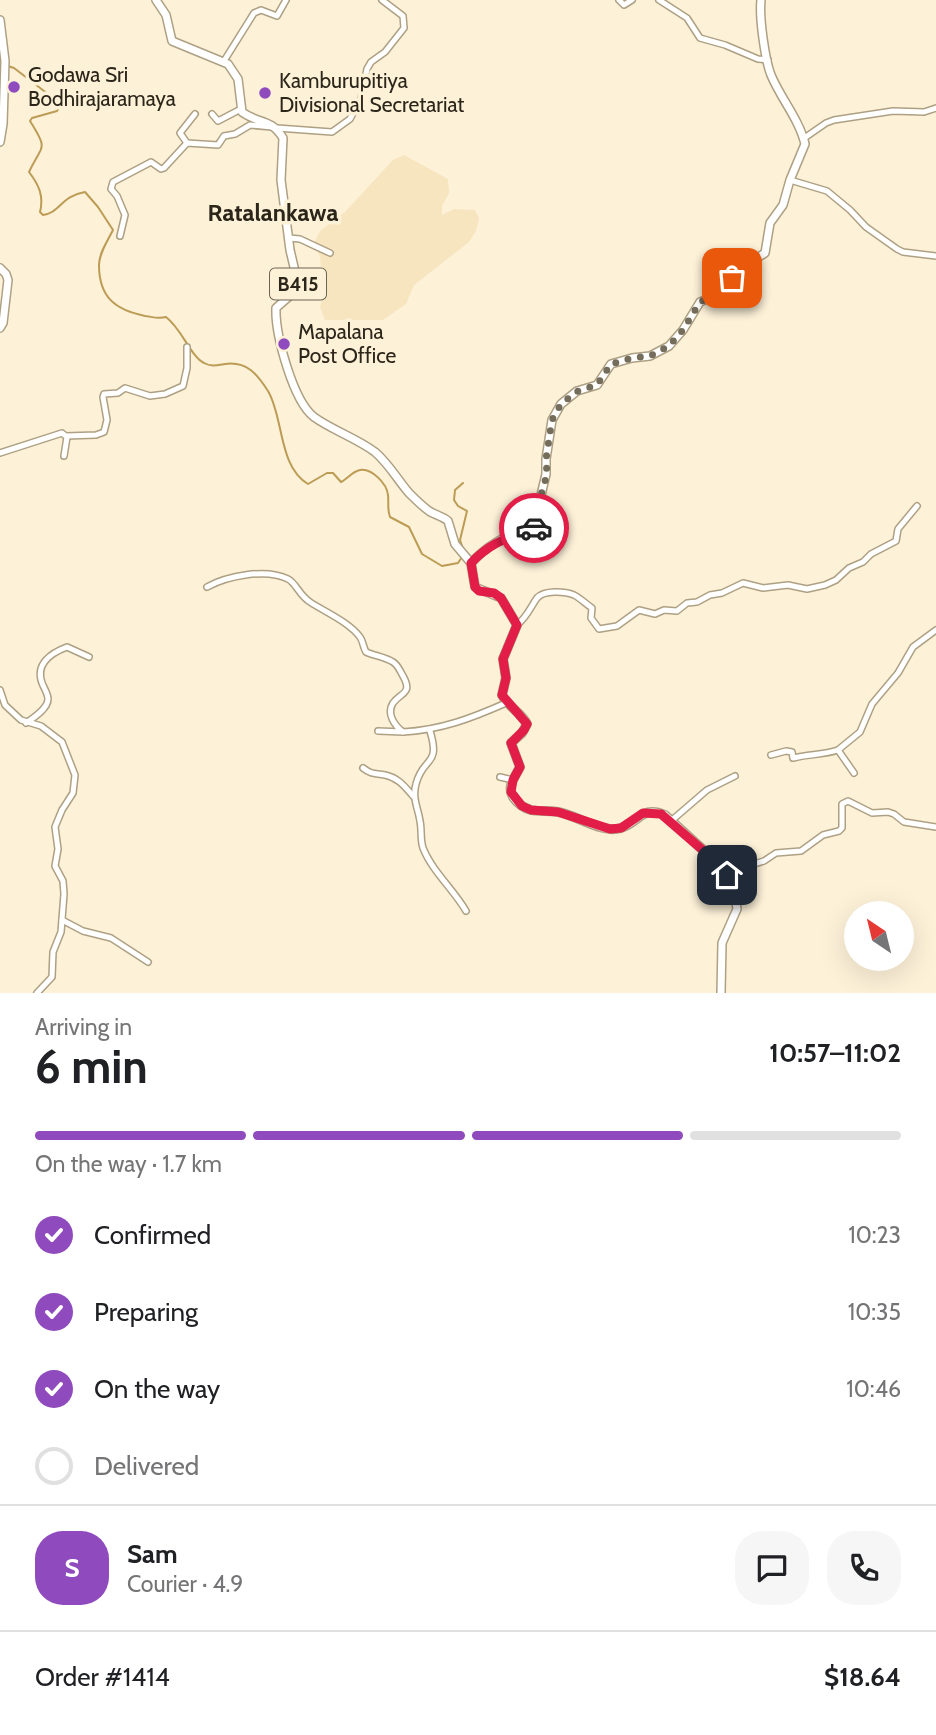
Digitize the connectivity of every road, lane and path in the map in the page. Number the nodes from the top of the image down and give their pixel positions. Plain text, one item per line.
1 (156, 0) edge
2 (286, 0) edge
3 (382, 0) edge
4 (619, 0) edge
5 (632, 0) edge
6 (659, 0) edge
7 (761, 0) edge
8 (0, 20) edge
9 (768, 60) junction
10 (224, 61) junction
11 (1, 81) edge
12 (241, 108) junction
13 (936, 108) edge
14 (195, 114) dead end
15 (212, 114) dead end
16 (274, 126) junction
17 (803, 139) junction
18 (0, 142) edge
19 (187, 143) junction
20 (790, 180) junction
21 (120, 236) dead end
22 (289, 238) junction
23 (330, 253) dead end
24 (936, 256) edge
25 (0, 268) edge
26 (0, 328) edge
27 (187, 346) dead end
28 (66, 436) junction
29 (0, 453) edge
30 (64, 456) dead end
31 (917, 506) dead end
32 (471, 563) junction
33 (207, 587) dead end
34 (517, 625) junction
35 (936, 630) edge
36 (89, 657) dead end
37 (0, 690) edge
38 (506, 703) junction
39 (26, 723) junction
40 (430, 731) junction
41 (379, 732) dead end
42 (403, 732) junction
43 (838, 750) junction
44 (771, 755) dead end
45 (363, 768) dead end
46 (854, 772) dead end
47 (735, 776) dead end
48 (500, 777) dead end
49 (513, 780) junction
50 (413, 796) junction
51 (671, 821) junction
52 (936, 827) edge
53 (727, 875) junction
54 (466, 911) dead end
55 (62, 920) junction
56 (148, 962) dead end
57 (37, 993) edge
58 (721, 993) edge

1 - 10 main road
2 - 10 street
3 - 16 street
4 - 5 street
6 - 9 street
7 - 9 main road
8 - 11 main road
9 - 17 main road
10 - 12 main road
11 - 18 main road
12 - 15 street
12 - 16 main road
13 - 17 street
14 - 19 street
16 - 19 street
16 - 22 main road, B415
17 - 20 main road
19 - 21 street
20 - 24 street
20 - 32 main road
22 - 23 street
22 - 32 main road, B415
25 - 26 main road
27 - 28 street
28 - 29 street
28 - 30 street
31 - 34 street
32 - 34 main road, B415
33 - 42 street
34 - 38 main road
35 - 43 street
36 - 39 street
37 - 39 street
38 - 40 street
38 - 49 main road
39 - 55 street
40 - 42 street
40 - 50 street
41 - 42 street
43 - 44 street
43 - 46 street
45 - 50 street
47 - 51 street
48 - 49 street
49 - 51 main road
50 - 54 street
51 - 53 main road
52 - 53 street
53 - 58 main road
55 - 56 street
55 - 57 street

